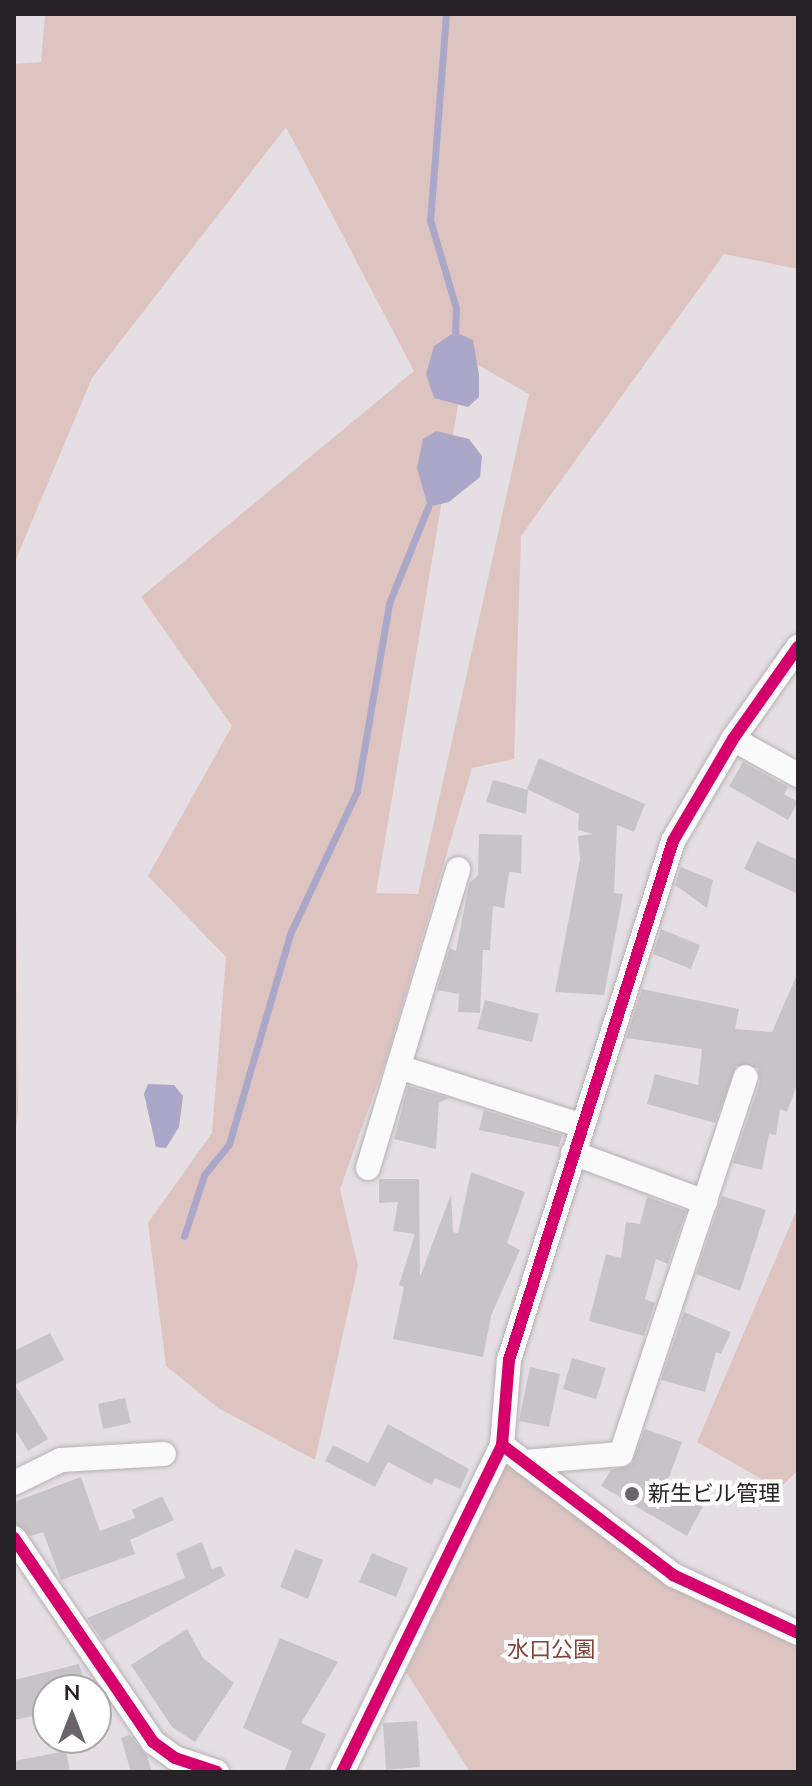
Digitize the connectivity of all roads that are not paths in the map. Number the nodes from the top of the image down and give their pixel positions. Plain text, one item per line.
1 (798, 647) edge
2 (733, 739) junction
3 (798, 775) edge
4 (458, 869) dead end
5 (399, 1067) junction
6 (746, 1077) dead end
7 (583, 1126) junction
8 (573, 1153) junction
9 (368, 1168) dead end
10 (705, 1202) junction
11 (502, 1445) junction
12 (164, 1454) dead end
13 (524, 1462) junction
14 (14, 1483) edge
15 (14, 1538) edge
16 (798, 1633) edge
17 (217, 1772) edge
18 (342, 1772) edge

1 - 2 street
2 - 3 street
2 - 7 street
4 - 5 street
5 - 7 street
5 - 9 street
6 - 10 street
7 - 8 street
8 - 10 street
8 - 11 street
10 - 13 street
11 - 13 street
11 - 18 street
12 - 14 street
13 - 16 street
15 - 17 street

